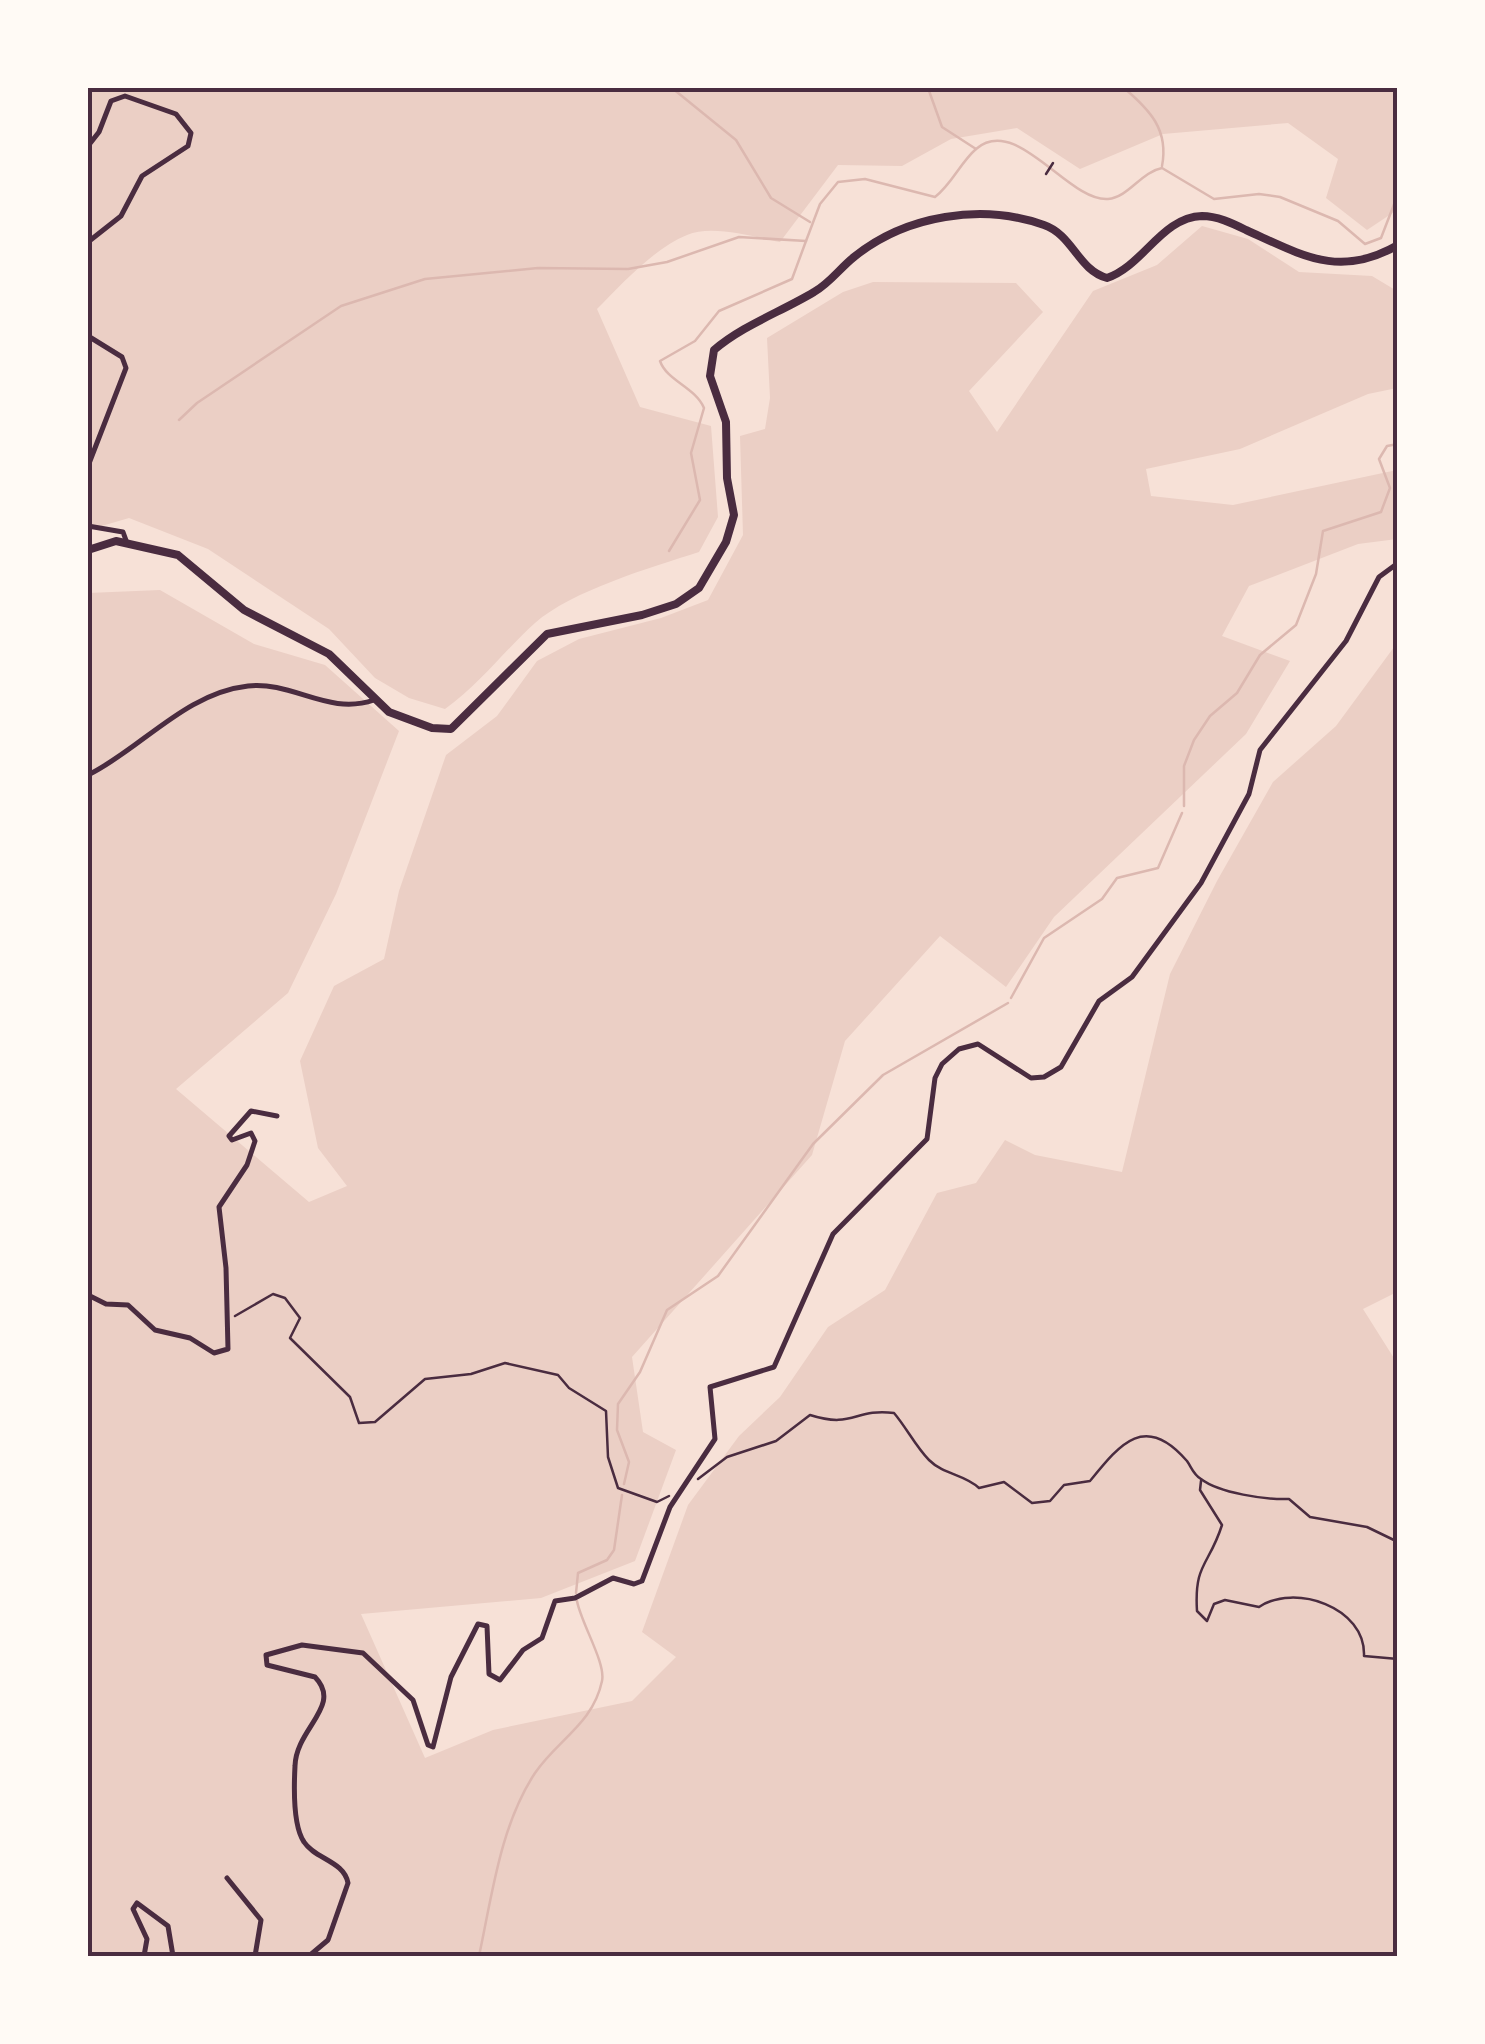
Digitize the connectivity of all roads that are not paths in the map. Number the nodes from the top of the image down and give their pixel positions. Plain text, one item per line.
1 (88, 146) edge
2 (1053, 163) dead end
3 (1046, 174) dead end
4 (88, 242) edge
5 (1398, 245) edge
6 (88, 336) edge
7 (88, 466) edge
8 (88, 526) edge
9 (127, 543) junction
10 (88, 550) edge
11 (1398, 564) edge
12 (374, 700) junction
13 (88, 775) edge
14 (277, 1116) dead end
15 (88, 1294) edge
16 (228, 1878) dead end
17 (144, 1956) edge
18 (174, 1956) edge
19 (254, 1956) edge
20 (309, 1956) edge

1 - 4 street
2 - 3 lane
5 - 12 street
6 - 7 street
8 - 9 street
9 - 10 street
9 - 12 street
11 - 20 street
12 - 13 street
14 - 15 street
16 - 19 street
17 - 18 street

